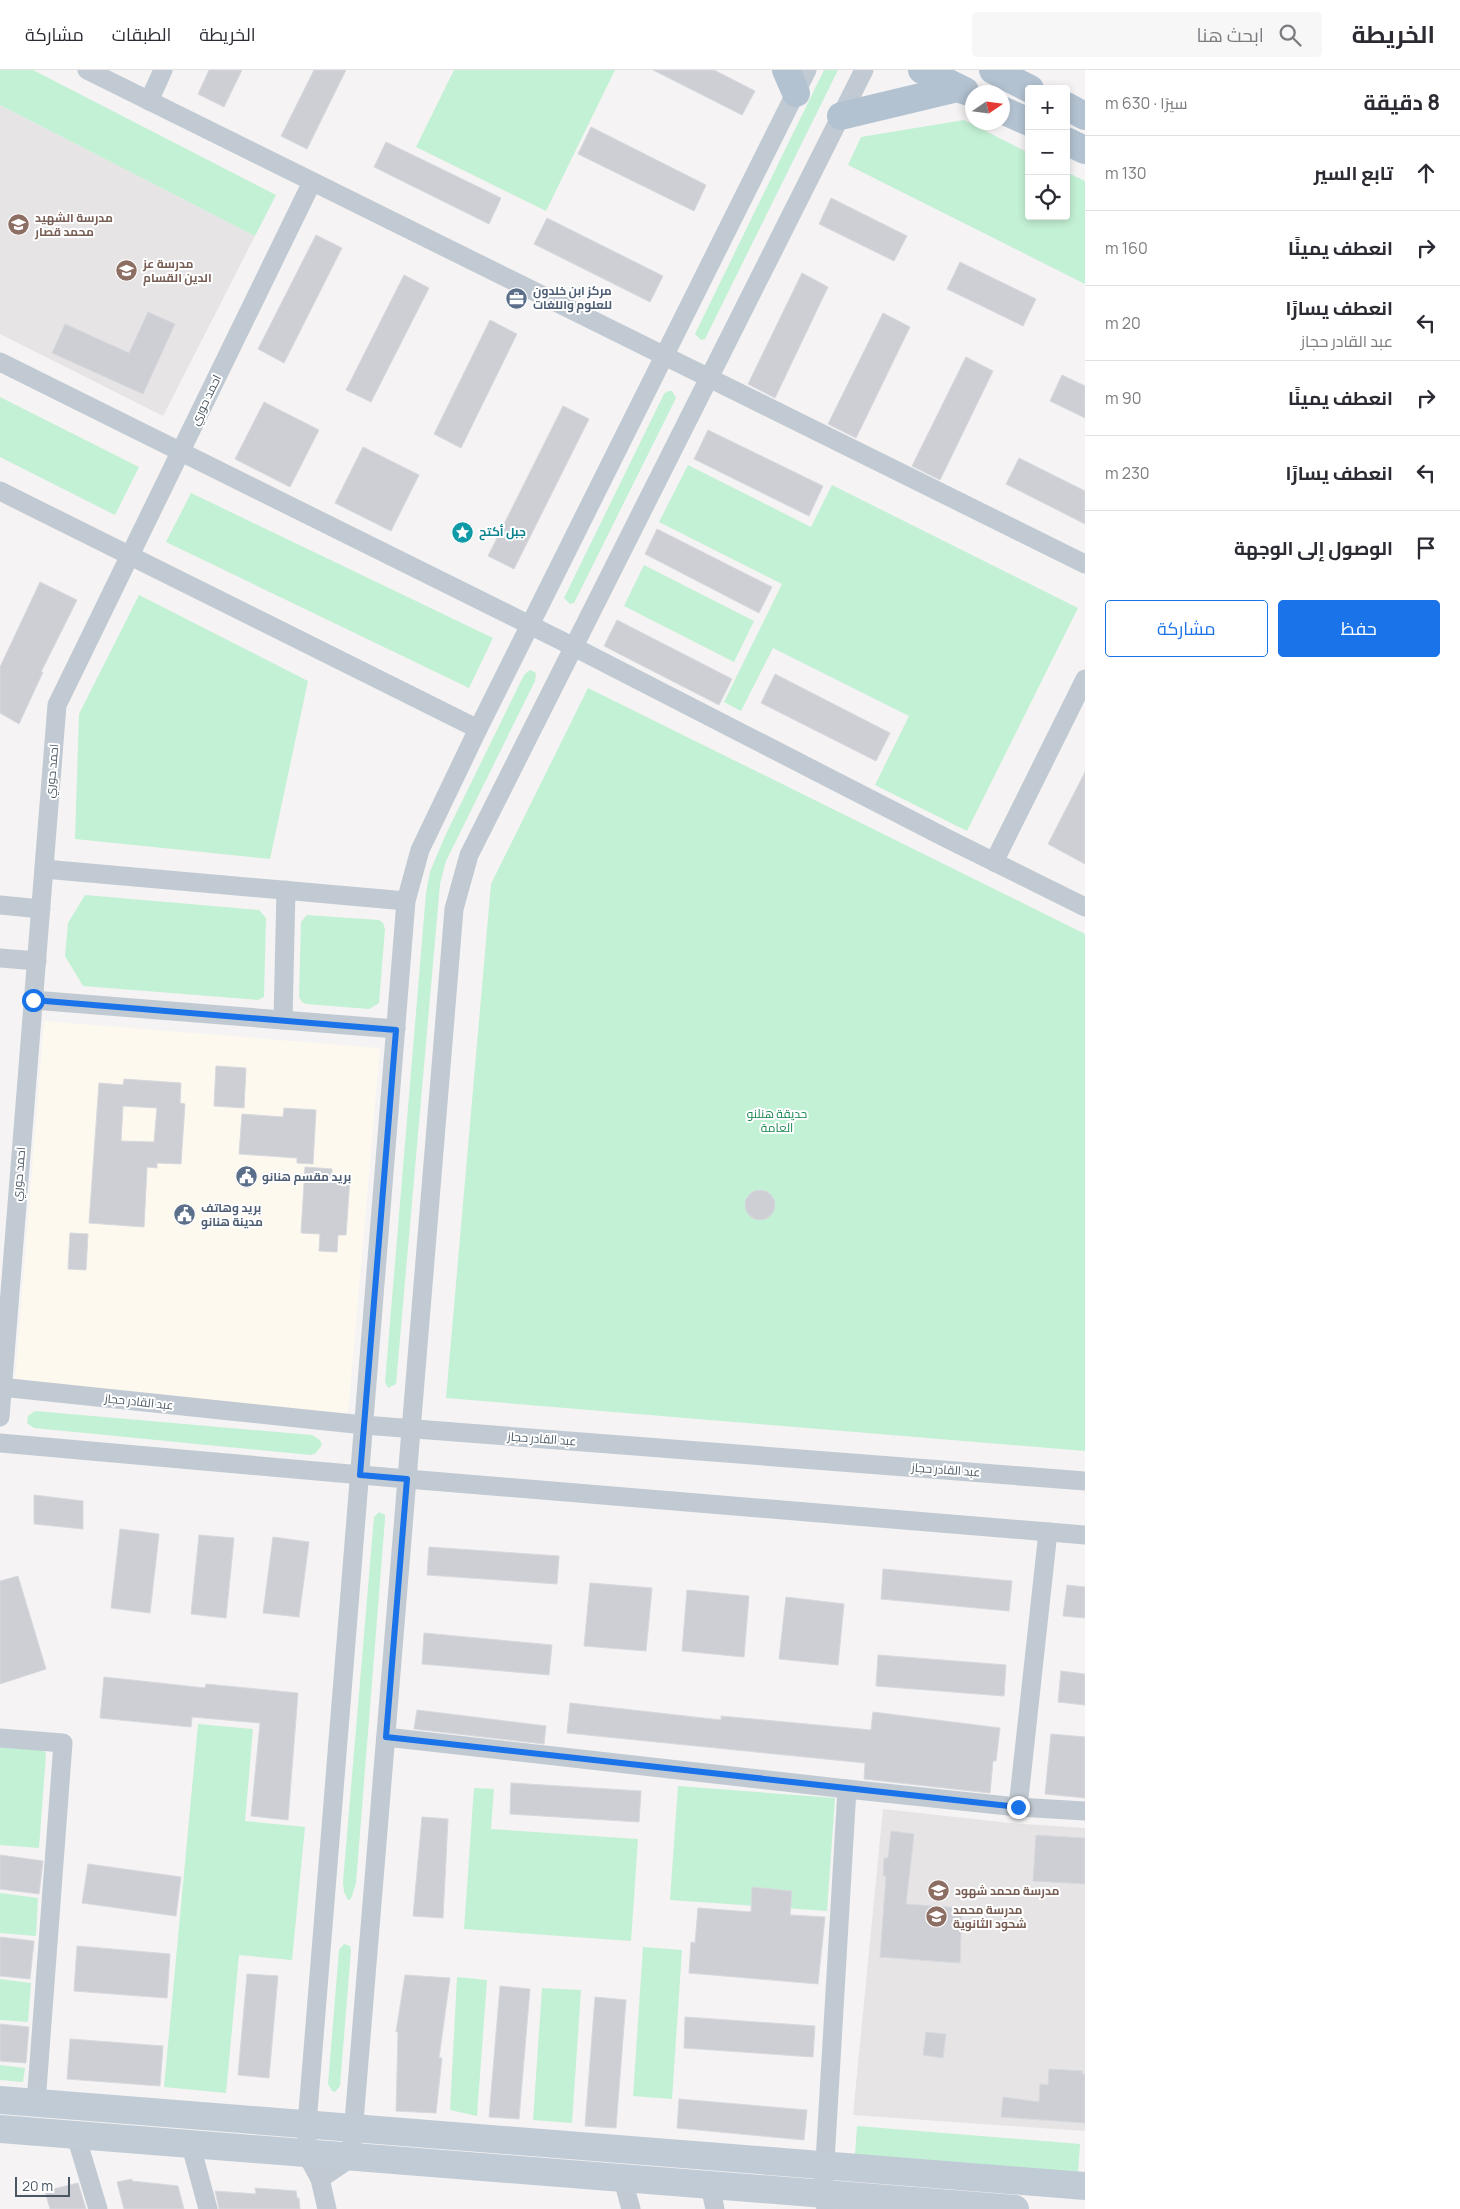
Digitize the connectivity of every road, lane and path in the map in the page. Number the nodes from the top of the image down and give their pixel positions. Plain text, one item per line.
1 (87, 70) edge
2 (163, 70) edge
3 (864, 70) edge
4 (922, 70) edge
5 (993, 70) edge
6 (796, 78) edge
7 (1025, 86) edge
8 (965, 91) edge
9 (149, 101) junction
10 (1070, 108) edge
11 (1010, 114) edge
12 (841, 116) junction
13 (1085, 116) edge
14 (1025, 120) edge
15 (1070, 143) edge
16 (1085, 150) edge
17 (312, 182) junction
18 (664, 356) junction
19 (0, 362) edge
20 (709, 378) junction
21 (181, 452) junction
22 (0, 491) edge
23 (130, 556) junction
24 (1085, 564) edge
25 (529, 625) junction
26 (572, 646) junction
27 (1085, 679) edge
28 (478, 729) junction
29 (994, 862) junction
30 (44, 869) junction
31 (286, 890) junction
32 (406, 901) junction
33 (0, 905) edge
34 (1085, 907) edge
35 (41, 909) junction
36 (0, 958) edge
37 (36, 961) junction
38 (33, 1000) junction
39 (283, 1020) junction
40 (396, 1030) junction
41 (1, 1387) edge
42 (0, 1417) edge
43 (364, 1425) junction
44 (411, 1429) junction
45 (0, 1442) edge
46 (360, 1475) junction
47 (407, 1479) junction
48 (1085, 1481) edge
49 (1048, 1532) junction
50 (1085, 1535) edge
51 (386, 1737) junction
52 (0, 1738) edge
53 (847, 1789) junction
54 (1018, 1807) junction
55 (1085, 1812) edge
56 (0, 2100) edge
57 (36, 2103) junction
58 (307, 2124) junction
59 (354, 2128) junction
60 (0, 2129) edge
61 (76, 2136) junction
62 (191, 2146) junction
63 (307, 2155) junction
64 (351, 2158) junction
65 (824, 2166) junction
66 (320, 2179) junction
67 (623, 2180) junction
68 (1085, 2186) edge
69 (712, 2198) edge
70 (824, 2202) edge
71 (98, 2209) edge
72 (208, 2209) edge
73 (327, 2209) edge
74 (631, 2209) edge
75 (1015, 2209) edge

1 - 9 street
2 - 9 street
3 - 12 street
4 - 8 main road
5 - 7 main road
6 - 18 street
8 - 12 main road
9 - 17 street
10 - 13 main road
11 - 14 main road
12 - 20 street
15 - 16 main road
17 - 18 street
17 - 21 street, احمد حوري
18 - 20 street
18 - 25 street
19 - 21 street
20 - 24 street
20 - 26 street
21 - 23 street, احمد حوري
21 - 25 street
22 - 23 street
23 - 28 street
23 - 30 street, احمد حوري
25 - 26 street
25 - 28 street
26 - 29 street
26 - 44 street
27 - 29 street
28 - 32 street
29 - 34 street
30 - 31 street
30 - 35 street, احمد حوري
31 - 32 street
31 - 39 street
32 - 40 street
33 - 35 street
35 - 37 street, احمد حوري
36 - 37 street
37 - 38 street, احمد حوري
38 - 39 street
38 - 41 street, احمد حوري
39 - 40 street
40 - 43 street
41 - 42 street, احمد حوري
41 - 43 street, عبد القادر حجاز
43 - 44 street, عبد القادر حجاز
43 - 46 street
44 - 47 street
44 - 48 street, عبد القادر حجاز
45 - 46 street
46 - 47 street
46 - 58 street
47 - 49 street
47 - 51 street
49 - 50 street
49 - 54 street
51 - 53 street
51 - 59 street
52 - 57 street
53 - 54 street
53 - 65 street
54 - 55 street
56 - 57 main road
57 - 58 main road
58 - 59 main road
58 - 63 street
59 - 64 street
59 - 65 main road
60 - 61 main road
61 - 62 main road
61 - 71 street
62 - 63 main road
62 - 72 street
63 - 64 main road
63 - 66 street
64 - 66 street
64 - 67 main road
65 - 68 main road
65 - 70 street
66 - 73 street
67 - 69 main road
67 - 74 street
69 - 70 main road
70 - 75 main road

